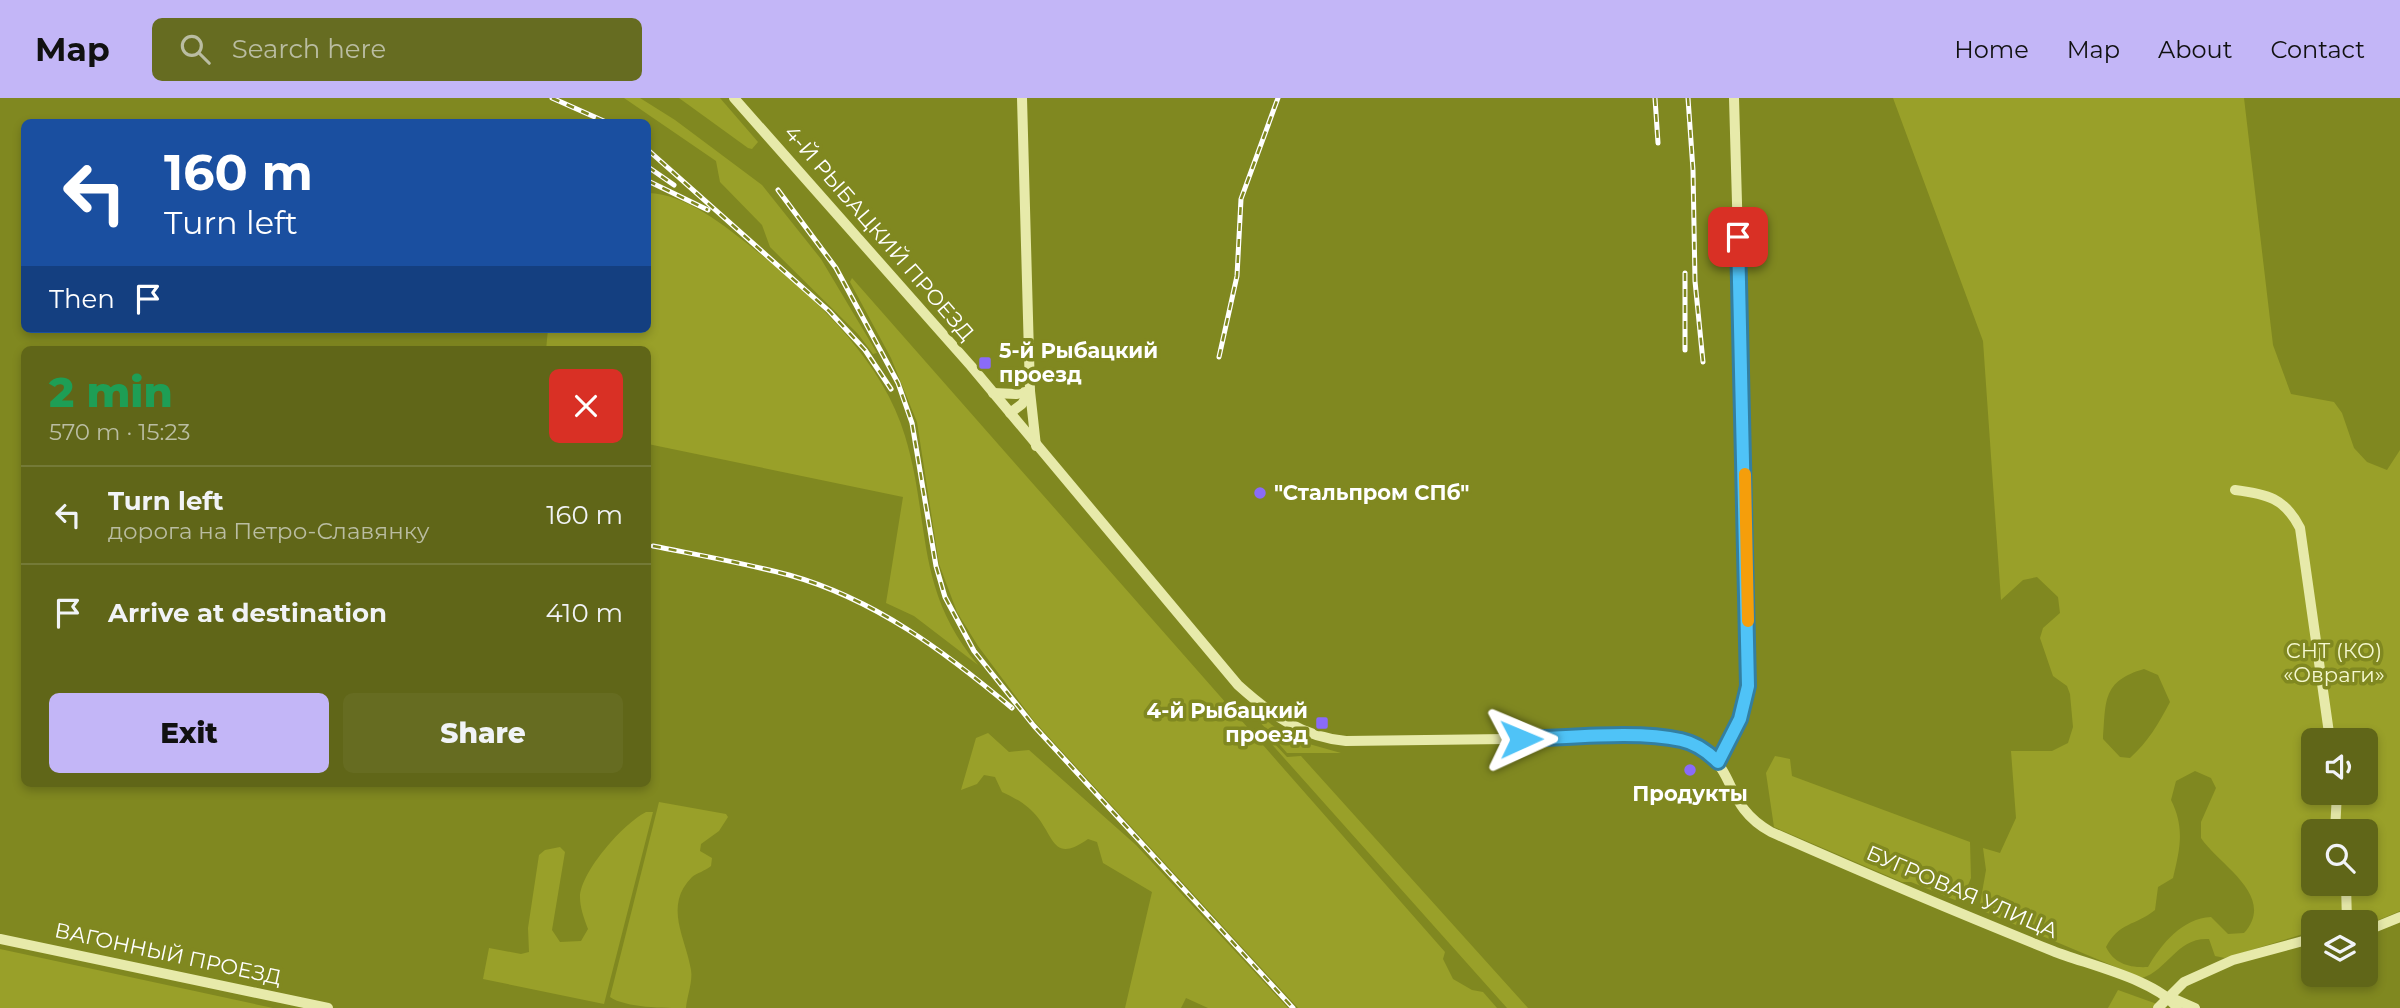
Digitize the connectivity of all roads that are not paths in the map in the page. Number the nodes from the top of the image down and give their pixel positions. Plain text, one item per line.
1 (734, 98) edge
2 (1022, 98) edge
3 (1734, 98) edge
4 (1030, 391) junction
5 (993, 393) junction
6 (1010, 413) junction
7 (1036, 446) junction
8 (2235, 490) dead end
9 (2328, 728) edge
10 (1718, 762) junction
11 (2400, 917) edge
12 (2378, 926) edge
13 (0, 939) edge
14 (2301, 942) edge
15 (2170, 998) junction
16 (328, 1008) edge
17 (2158, 1008) edge
18 (2177, 1008) edge
19 (2195, 1008) edge

1 - 5 street, 4-Й РЫБАЦКИЙ ПРОЕЗД
2 - 4 street
3 - 10 street
4 - 5 street
4 - 6 street
4 - 7 street
5 - 6 street, 4-Й РЫБАЦКИЙ ПРОЕЗД
6 - 7 street, 4-Й РЫБАЦКИЙ ПРОЕЗД
7 - 10 street, 4-Й РЫБАЦКИЙ ПРОЕЗД
8 - 9 street
10 - 15 street, БУГРОВАЯ УЛИЦА
11 - 12 street
13 - 16 street, ВАГОННЫЙ ПРОЕЗД
14 - 15 street
15 - 17 street
15 - 18 street
15 - 19 street

